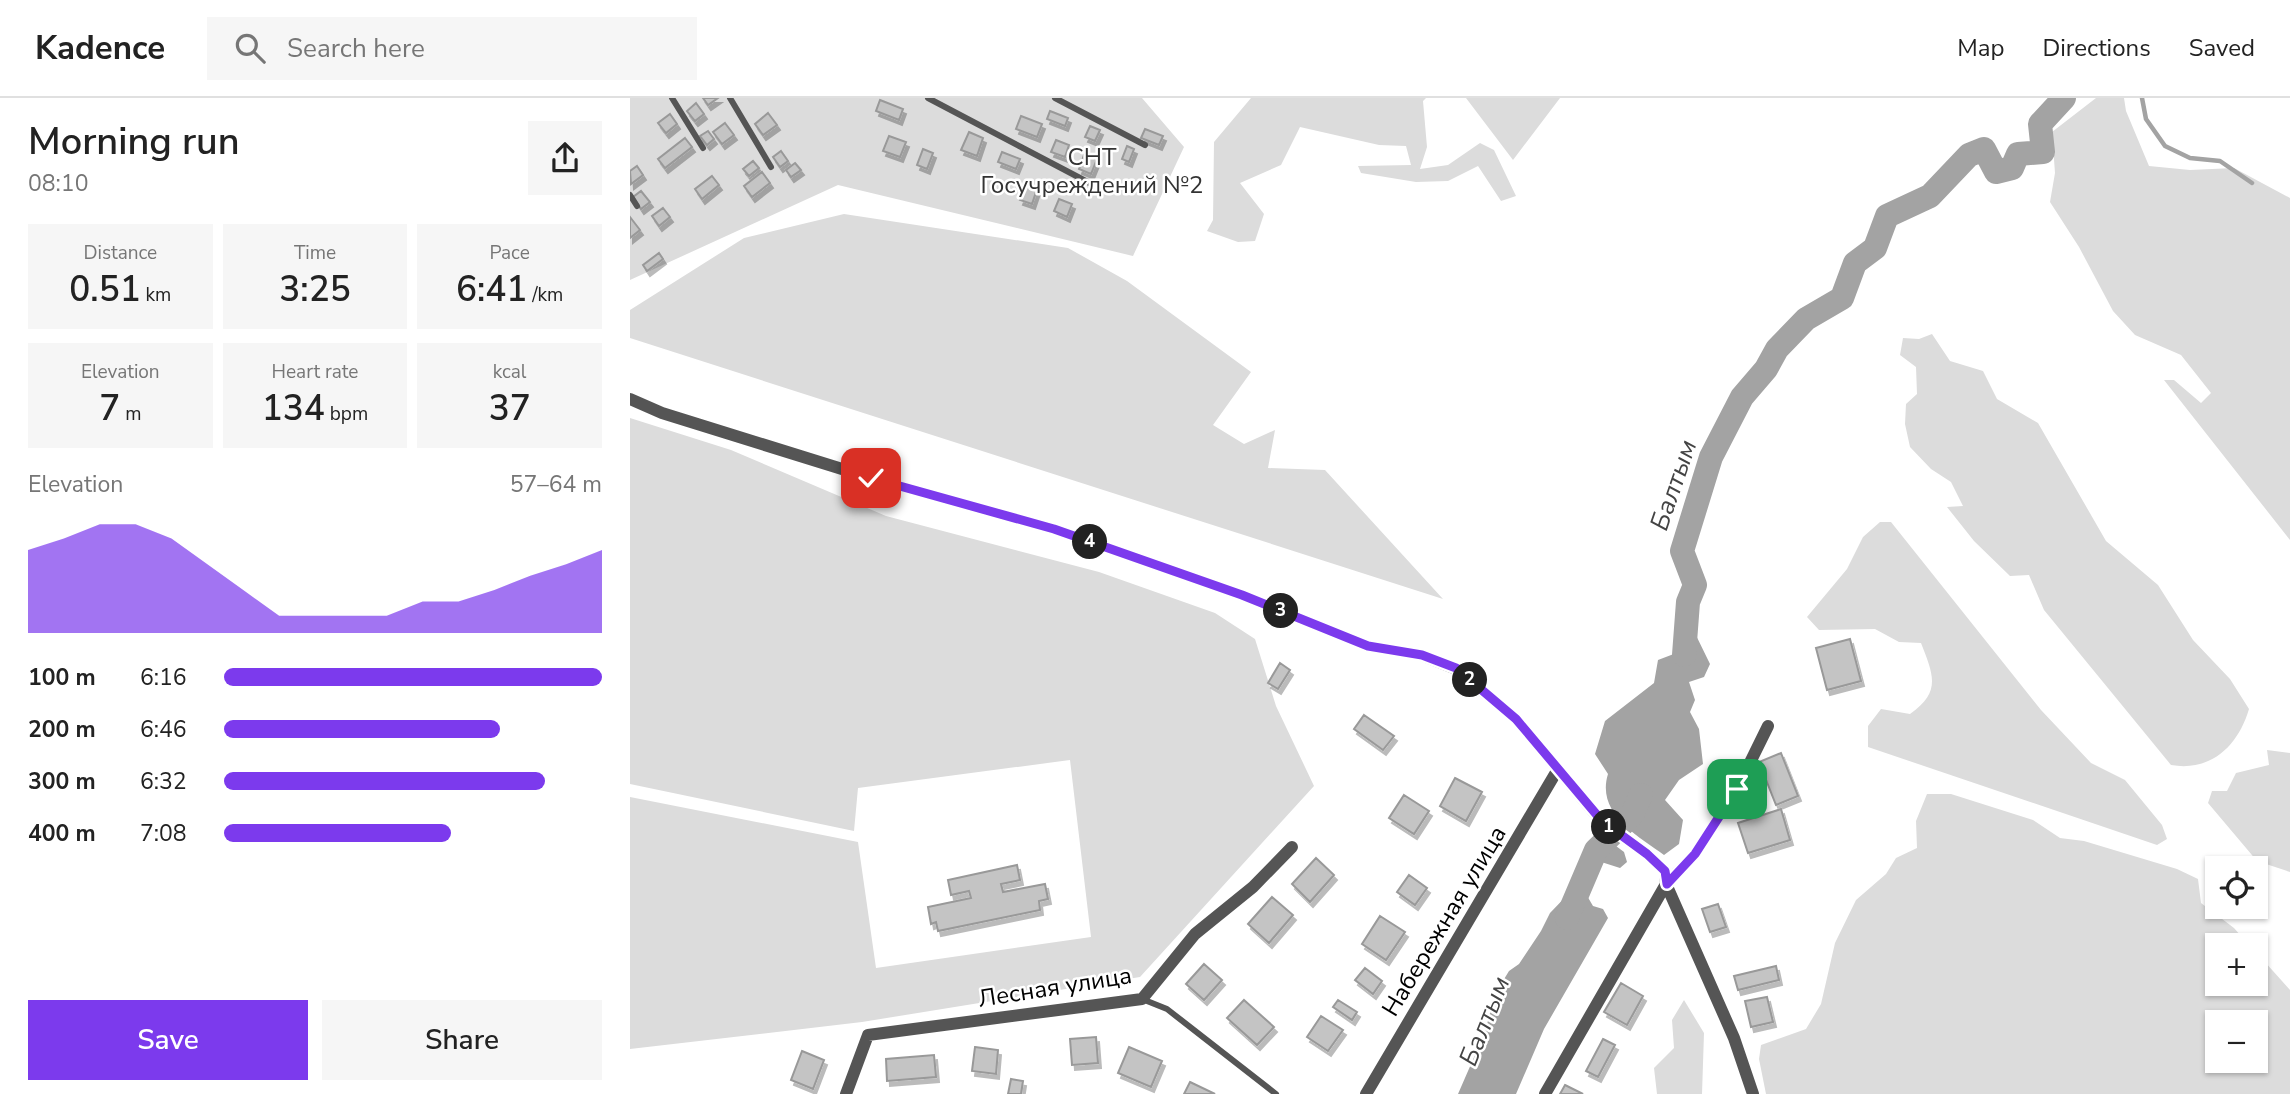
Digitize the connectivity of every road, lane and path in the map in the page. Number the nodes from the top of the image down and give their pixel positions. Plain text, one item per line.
1 (672, 98) edge
2 (730, 98) edge
3 (928, 98) edge
4 (1055, 98) edge
5 (1145, 145) dead end
6 (703, 148) dead end
7 (771, 167) dead end
8 (1101, 189) dead end
9 (630, 195) edge
10 (637, 206) dead end
11 (630, 399) edge
12 (1768, 726) dead end
13 (1558, 769) junction
14 (1292, 846) dead end
15 (1667, 884) junction
16 (1142, 999) junction
17 (846, 1094) edge
18 (1276, 1094) edge
19 (1366, 1094) edge
20 (1545, 1094) edge
21 (1753, 1094) edge

1 - 6 lane
2 - 7 lane
3 - 8 lane
4 - 5 lane
9 - 10 lane
11 - 13 street
12 - 15 street
13 - 15 street
13 - 19 street, Набережная улица
14 - 16 street, Лесная улица
15 - 20 street
15 - 21 street
16 - 17 street, Лесная улица
16 - 18 lane

